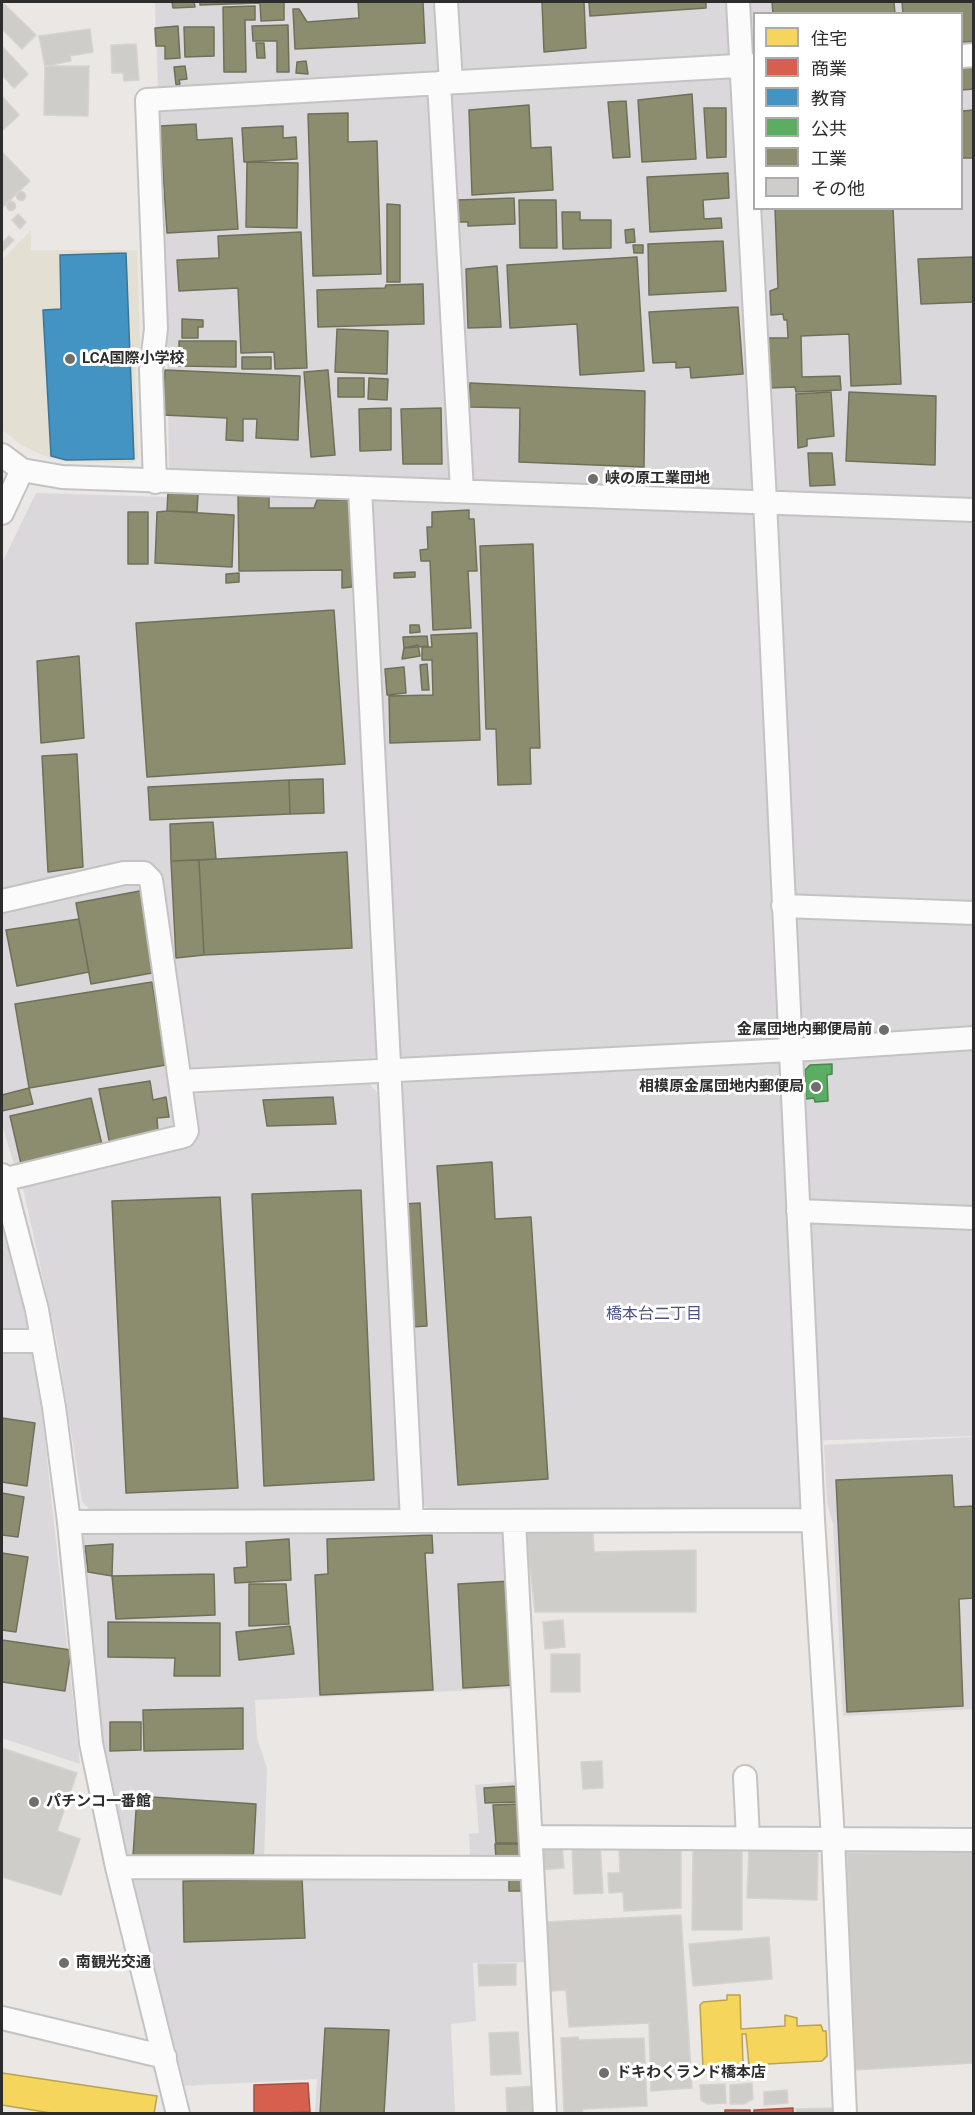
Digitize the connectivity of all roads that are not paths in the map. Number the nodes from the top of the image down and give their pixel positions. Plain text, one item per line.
1 (446, 2) edge
2 (738, 2) edge
3 (748, 65) edge
4 (445, 83) junction
5 (753, 193) edge
6 (754, 210) edge
7 (2, 455) edge
8 (22, 470) junction
9 (155, 482) junction
10 (360, 489) junction
11 (462, 491) junction
12 (765, 501) junction
13 (974, 510) edge
14 (2, 513) edge
15 (2, 902) edge
16 (783, 906) junction
17 (974, 913) edge
18 (974, 1038) edge
19 (790, 1049) junction
20 (388, 1071) junction
21 (182, 1081) junction
22 (2, 1179) edge
23 (798, 1211) junction
24 (974, 1218) edge
25 (2, 1341) edge
26 (42, 1341) junction
27 (813, 1520) junction
28 (412, 1521) junction
29 (514, 1521) junction
30 (69, 1522) junction
31 (745, 1777) dead end
32 (532, 1837) junction
33 (748, 1838) junction
34 (833, 1838) junction
35 (974, 1840) edge
36 (117, 1867) junction
37 (532, 1868) junction
38 (2, 2018) edge
39 (165, 2057) junction
40 (178, 2114) edge
41 (545, 2114) edge
42 (845, 2114) edge

1 - 4 street
2 - 3 street
3 - 4 street
3 - 5 street
4 - 9 street
4 - 11 street
6 - 12 street
7 - 8 street
8 - 9 street
8 - 14 street
9 - 10 street
10 - 11 street
10 - 20 street
11 - 12 street
12 - 13 street
12 - 16 street
15 - 21 street
16 - 17 street
16 - 19 street
18 - 19 street
19 - 20 street
19 - 23 street
20 - 21 street
20 - 28 street
21 - 22 street
22 - 26 street
23 - 24 street
23 - 27 street
25 - 26 street
26 - 30 street
27 - 29 street
27 - 34 street
28 - 29 street
28 - 30 street
29 - 32 street
30 - 36 street
31 - 33 street
32 - 33 street
32 - 37 street
33 - 34 street
34 - 35 street
34 - 42 street
36 - 37 street
36 - 39 street
37 - 41 street
38 - 39 street
39 - 40 street

